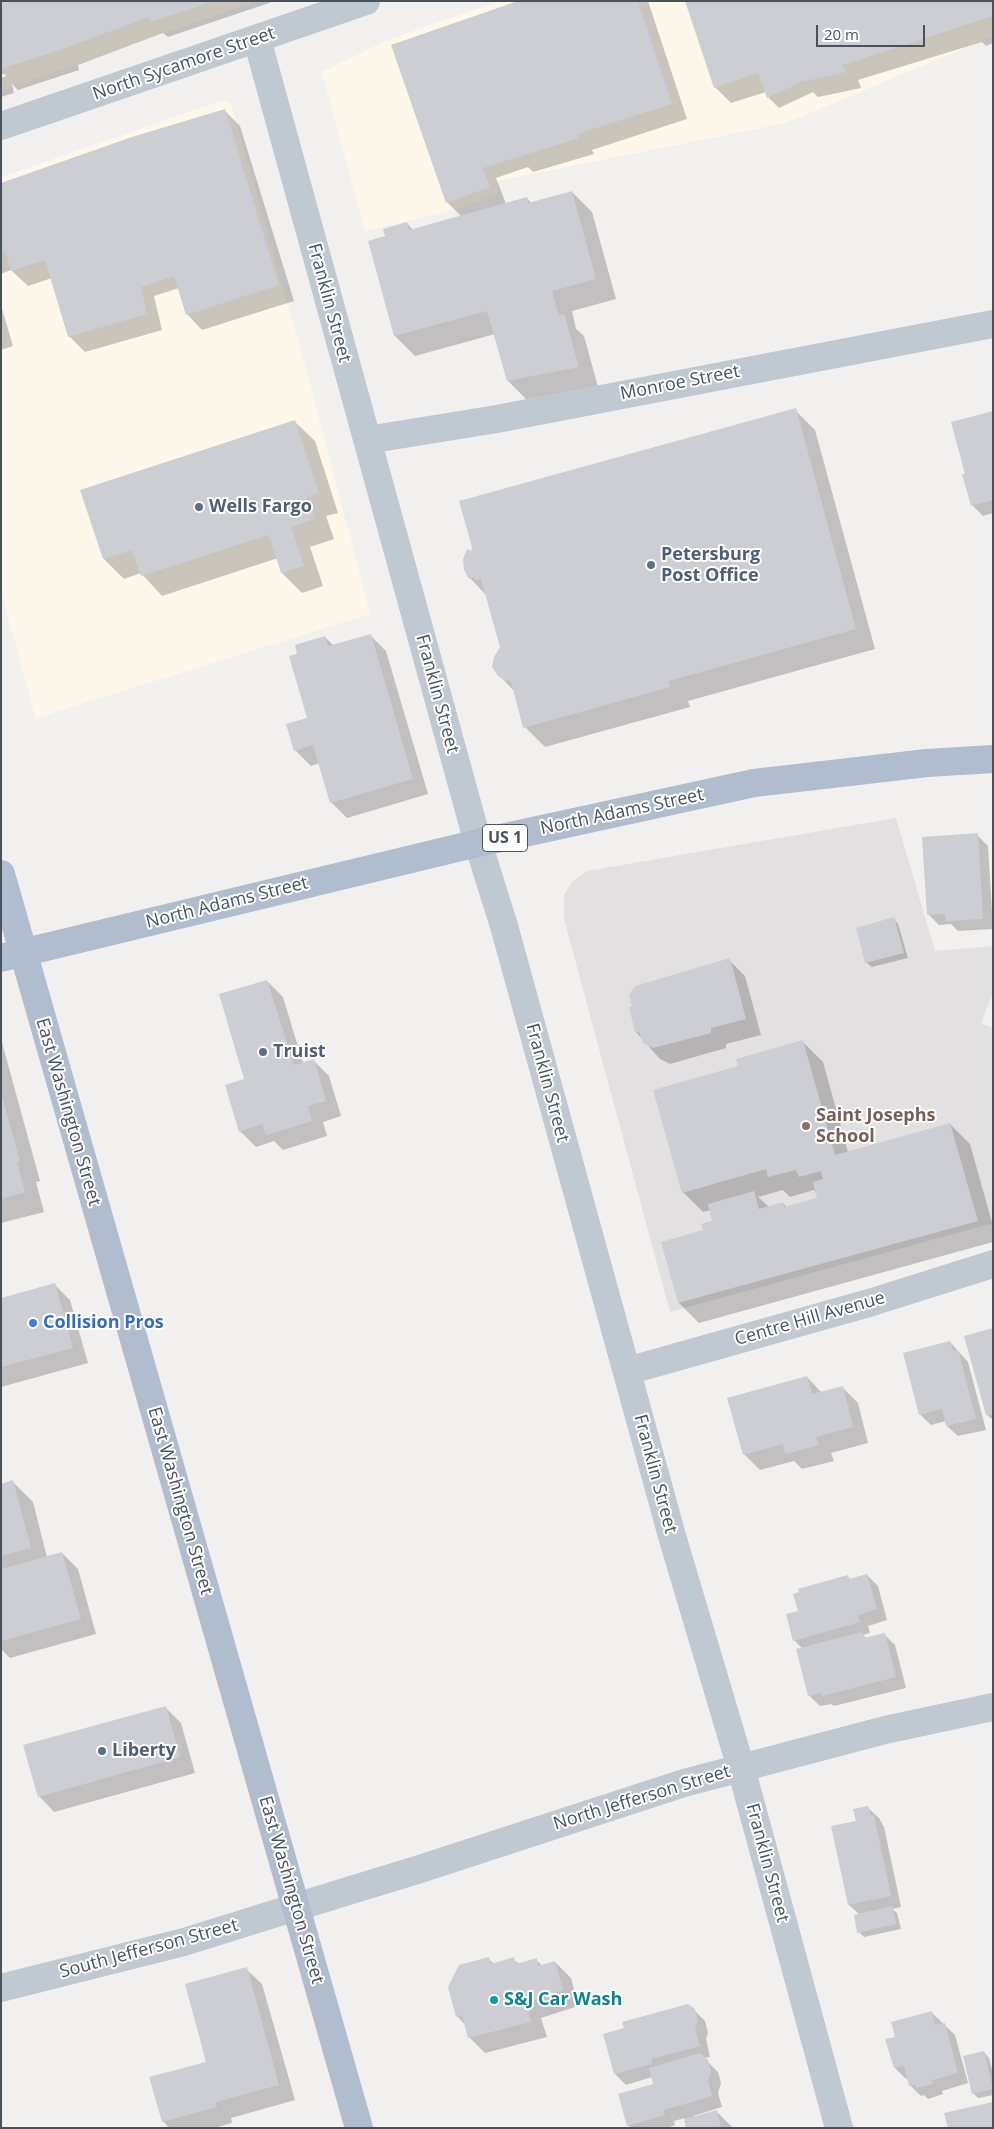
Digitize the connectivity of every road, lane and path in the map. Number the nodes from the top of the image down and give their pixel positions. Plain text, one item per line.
1 (366, 1) edge
2 (257, 39) junction
3 (1, 126) edge
4 (993, 324) edge
5 (366, 440) junction
6 (993, 758) edge
7 (478, 843) junction
8 (1, 874) edge
9 (12, 955) edge
10 (993, 1264) edge
11 (627, 1371) junction
12 (993, 1707) edge
13 (741, 1768) junction
14 (296, 1907) junction
15 (1, 1988) edge
16 (359, 2128) edge
17 (839, 2128) edge

1 - 2 street, North Sycamore Street
2 - 3 street, North Sycamore Street
2 - 5 street, Franklin Street
4 - 5 street, Monroe Street
5 - 7 street, Franklin Street
6 - 7 main road, North Adams Street / US 1
7 - 9 main road, North Adams Street / US 1
7 - 11 street, Franklin Street
8 - 9 main road, East Washington Street
9 - 14 main road, East Washington Street
10 - 11 street, Centre Hill Avenue
11 - 13 street, Franklin Street
12 - 13 street, North Jefferson Street
13 - 14 street, North Jefferson Street
13 - 17 street, Franklin Street
14 - 15 street, South Jefferson Street
14 - 16 main road, East Washington Street

